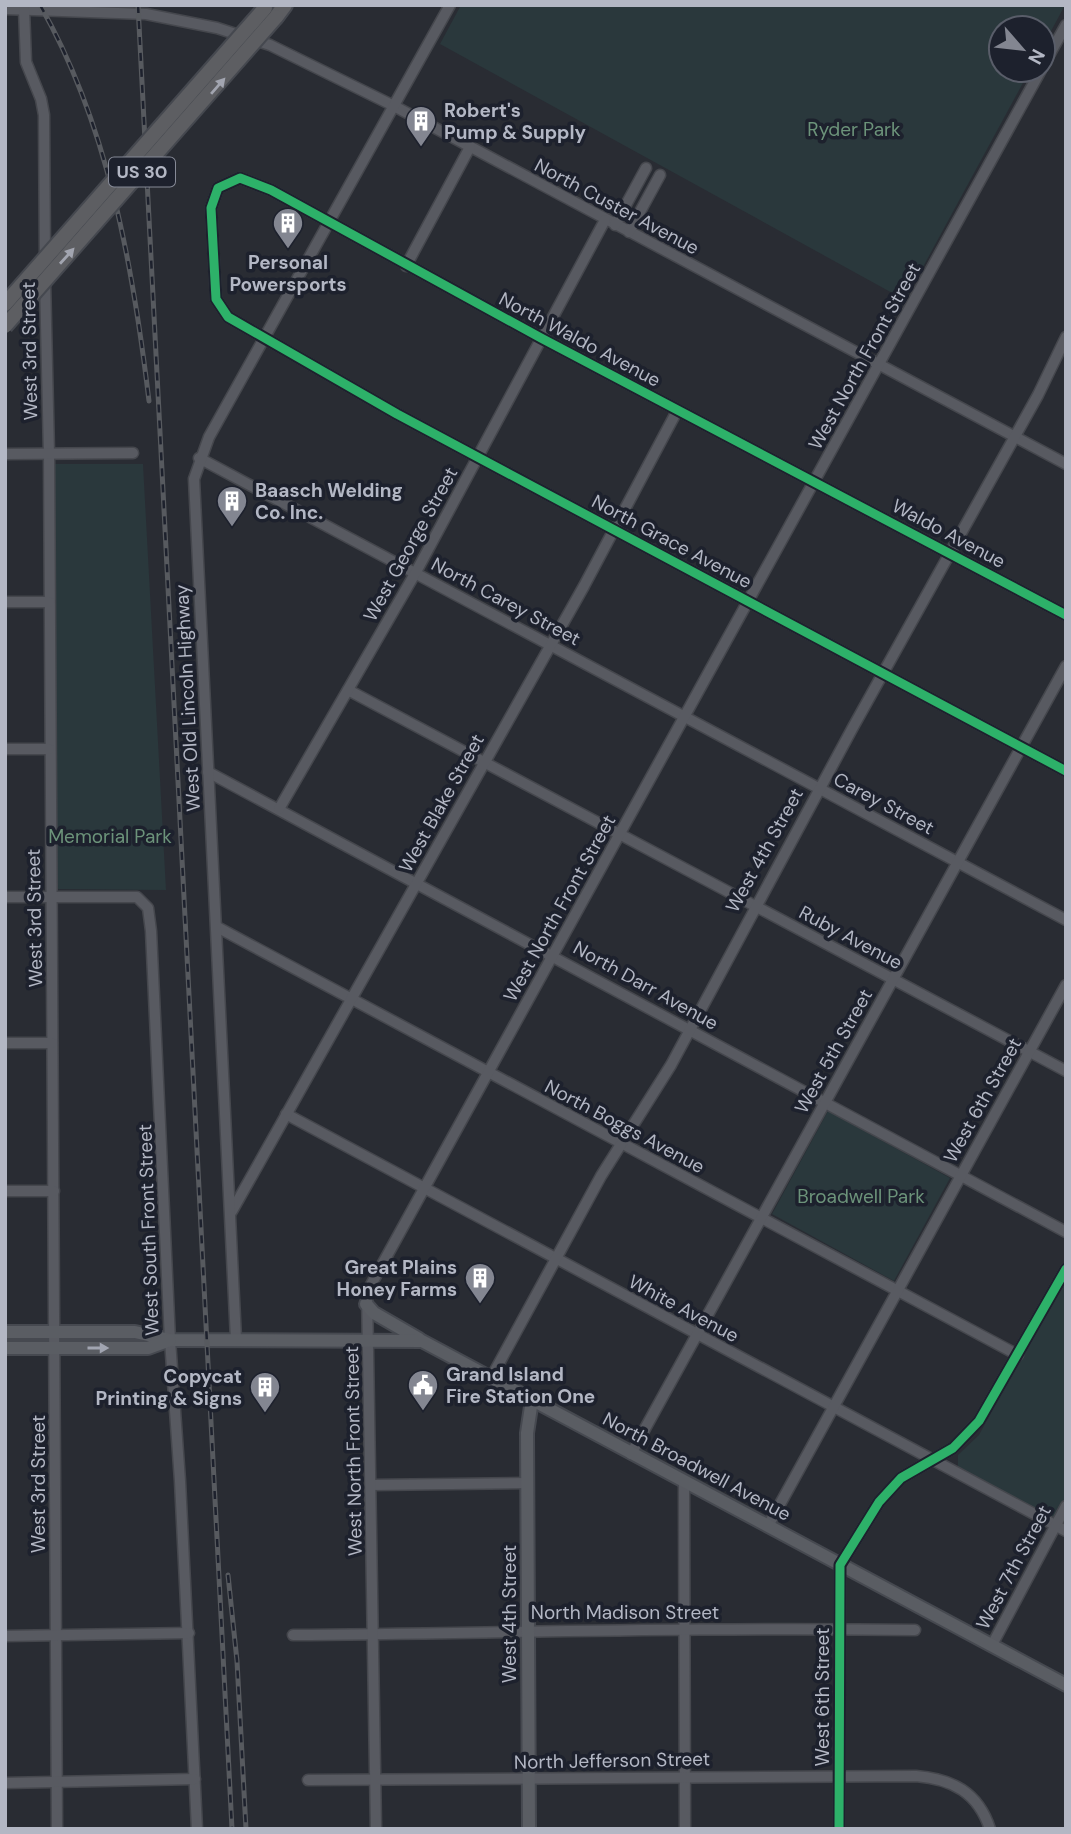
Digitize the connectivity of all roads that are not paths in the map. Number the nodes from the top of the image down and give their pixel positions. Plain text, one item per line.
1 (450, 5) edge
2 (5, 9) edge
3 (24, 9) junction
4 (273, 9) edge
5 (1066, 25) edge
6 (1057, 41) edge
7 (1033, 84) edge
8 (394, 106) junction
9 (470, 147) junction
10 (646, 168) dead end
11 (660, 175) dead end
12 (605, 219) junction
13 (330, 224) junction
14 (615, 225) junction
15 (629, 232) junction
16 (406, 266) junction
17 (5, 304) edge
18 (5, 326) edge
19 (1066, 337) edge
20 (541, 338) junction
21 (264, 339) junction
22 (879, 364) junction
23 (677, 411) junction
24 (1015, 438) junction
25 (133, 453) dead end
26 (5, 454) edge
27 (49, 454) junction
28 (477, 457) junction
29 (200, 458) junction
30 (1066, 464) edge
31 (815, 482) junction
32 (613, 529) junction
33 (951, 553) junction
34 (416, 572) junction
35 (5, 602) edge
36 (49, 602) junction
37 (748, 602) junction
38 (1066, 615) edge
39 (551, 645) junction
40 (1066, 666) edge
41 (883, 674) junction
42 (348, 691) junction
43 (685, 717) junction
44 (1020, 747) junction
45 (5, 749) edge
46 (49, 749) junction
47 (485, 762) junction
48 (1066, 771) edge
49 (208, 772) junction
50 (819, 789) junction
51 (279, 809) junction
52 (620, 834) junction
53 (956, 862) junction
54 (417, 882) junction
55 (51, 896) junction
56 (5, 897) edge
57 (755, 906) junction
58 (1066, 920) edge
59 (217, 927) junction
60 (554, 954) junction
61 (892, 979) junction
62 (1066, 985) edge
63 (351, 999) junction
64 (690, 1029) junction
65 (5, 1043) edge
66 (52, 1043) junction
67 (1029, 1052) junction
68 (1066, 1071) edge
69 (488, 1072) junction
70 (825, 1101) junction
71 (286, 1114) junction
72 (621, 1144) junction
73 (961, 1175) junction
74 (424, 1187) junction
75 (5, 1191) edge
76 (54, 1191) junction
77 (232, 1211) junction
78 (761, 1218) junction
79 (1066, 1232) edge
80 (555, 1258) junction
81 (1066, 1269) edge
82 (897, 1290) junction
83 (366, 1304) junction
84 (54, 1331) junction
85 (5, 1332) edge
86 (696, 1335) junction
87 (236, 1339) junction
88 (368, 1339) junction
89 (170, 1340) junction
90 (422, 1341) junction
91 (5, 1348) edge
92 (55, 1348) junction
93 (1018, 1355) junction
94 (491, 1378) junction
95 (532, 1400) junction
96 (832, 1408) junction
97 (631, 1454) junction
98 (931, 1460) junction
99 (684, 1482) junction
100 (527, 1483) junction
101 (372, 1485) junction
102 (1066, 1506) edge
103 (1055, 1525) junction
104 (768, 1526) junction
105 (1066, 1531) edge
106 (841, 1565) junction
107 (841, 1629) junction
108 (528, 1630) junction
109 (915, 1630) dead end
110 (683, 1632) junction
111 (189, 1633) junction
112 (373, 1634) junction
113 (293, 1635) dead end
114 (5, 1636) edge
115 (55, 1636) junction
116 (992, 1645) junction
117 (1066, 1685) edge
118 (839, 1774) junction
119 (684, 1776) junction
120 (529, 1778) junction
121 (195, 1779) junction
122 (308, 1780) dead end
123 (377, 1780) junction
124 (56, 1782) junction
125 (5, 1783) edge
126 (57, 1829) edge
127 (197, 1829) edge
128 (376, 1829) edge
129 (529, 1829) edge
130 (685, 1829) edge
131 (839, 1829) edge
132 (990, 1829) edge

1 - 8 street, West Old Lincoln Highway
2 - 3 street, North Custer Avenue
3 - 8 street, North Custer Avenue
3 - 27 street, West 3rd Street
4 - 17 highway, US 30, bridge
18 -> 4 highway, US 30, bridge
5 - 6 street, West North Front Street
7 - 22 street, West North Front Street
8 - 9 street, North Custer Avenue
8 - 13 street, West Old Lincoln Highway
9 - 12 street, North Custer Avenue
9 - 16 street
10 - 14 street
11 - 15 street
12 - 14 street, North Custer Avenue
12 - 20 street, West George Street
13 - 16 street, North Waldo Avenue
13 - 21 street, West Old Lincoln Highway
13 - 21 street, North Grace Avenue
14 - 15 street, North Custer Avenue
15 - 22 street, North Custer Avenue
16 - 20 street, North Waldo Avenue
19 - 24 street, West 4th Street
20 - 23 street, North Waldo Avenue
20 - 28 street, West George Street
21 - 28 street, North Grace Avenue
21 - 29 street, West Old Lincoln Highway
22 - 24 street, North Custer Avenue
22 - 31 street, West North Front Street
23 - 31 street, North Waldo Avenue
23 - 32 street, West Blake Street
24 - 30 street, North Custer Avenue
24 - 33 street, West 4th Street
25 - 27 street
26 - 27 street
27 - 36 street, West 3rd Street
28 - 32 street, North Grace Avenue
28 - 34 street, West George Street
29 - 34 street, North Carey Street
29 - 49 street, West Old Lincoln Highway
31 - 33 street, Waldo Avenue
31 - 37 street, West North Front Street
32 - 37 street, North Grace Avenue
32 - 39 street, West Blake Street
33 - 38 street, Waldo Avenue
33 - 41 street, West 4th Street
34 - 39 street, North Carey Street
34 - 42 street, West George Street
35 - 36 street
36 - 46 street, West 3rd Street
37 - 41 street, North Grace Avenue
37 - 43 street, West North Front Street
39 - 43 street, North Carey Street
39 - 47 street, West Blake Street
40 - 44 street, West 5th Street
41 - 44 street, North Grace Avenue
41 - 50 street, West 4th Street
42 - 47 street, Ruby Avenue
42 - 51 street, West George Street
43 - 50 street, Carey Street
43 - 52 street, West North Front Street
44 - 48 street, North Grace Avenue
44 - 53 street, West 5th Street
45 - 46 street
46 - 55 street, West 3rd Street
47 - 52 street, Ruby Avenue
47 - 54 street, West Blake Street
49 - 51 street, North Darr Avenue
49 - 59 street, West Old Lincoln Highway
50 - 53 street, Carey Street
50 - 57 street, West 4th Street
51 - 54 street, North Darr Avenue
52 - 57 street, Ruby Avenue
52 - 60 street, West North Front Street
53 - 58 street, Carey Street
53 - 61 street, West 5th Street
54 - 60 street, North Darr Avenue
54 - 63 street, West Blake Street
55 - 56 street
55 - 66 street, West 3rd Street
55 - 89 street, West South Front Street
57 - 61 street, Ruby Avenue
57 - 64 street, West 4th Street
59 - 63 street, North Boggs Avenue
59 - 77 street, West Old Lincoln Highway
60 - 64 street, North Darr Avenue
60 - 69 street, West North Front Street
61 - 67 street, Ruby Avenue
61 - 70 street, West 5th Street
62 - 67 street, West 6th Street
63 - 69 street, North Boggs Avenue
63 - 71 street, West Blake Street
64 - 70 street, North Darr Avenue
64 - 72 street, West 4th Street
65 - 66 street
66 - 76 street, West 3rd Street
67 - 68 street, Ruby Avenue
67 - 73 street, West 6th Street
69 - 72 street, North Boggs Avenue
69 - 74 street, West North Front Street
70 - 73 street, North Darr Avenue
70 - 78 street, West 5th Street
71 - 74 street, White Avenue
71 - 77 street, West Blake Street
72 - 78 street, North Boggs Avenue
72 - 80 street, West 4th Street
73 - 79 street, North Darr Avenue
73 - 82 street, West 6th Street
74 - 80 street, White Avenue
74 - 83 street, West North Front Street
75 - 76 street
76 - 84 street, West 3rd Street
77 - 87 street, West Old Lincoln Highway
78 - 82 street, North Boggs Avenue
78 - 86 street, West 5th Street
80 - 86 street, White Avenue
80 - 94 street, West 4th Street
81 - 93 street
82 - 93 street, North Boggs Avenue
82 - 96 street, West 6th Street
83 - 88 street, West North Front Street
83 - 90 main road
84 - 85 main road, North Broadwell Avenue
84 - 89 main road, North Broadwell Avenue
84 - 92 street, West 3rd Street
86 - 96 street, White Avenue
86 - 97 street, West 5th Street
87 - 88 main road, North Broadwell Avenue
87 - 89 main road, North Broadwell Avenue
88 - 90 main road, North Broadwell Avenue
88 - 101 street, West North Front Street
92 -> 89 main road, North Broadwell Avenue
89 - 111 street, West South Front Street
90 - 94 main road, North Broadwell Avenue
91 - 92 main road, North Broadwell Avenue
92 - 115 street, West 3rd Street
93 - 98 street
94 - 95 main road, North Broadwell Avenue
95 - 97 main road, North Broadwell Avenue
95 - 100 main road, West 4th Street
96 - 98 street, White Avenue
96 - 104 street, West 6th Street
97 - 99 main road, North Broadwell Avenue
98 - 103 street, White Avenue
98 - 106 street
99 - 104 main road, North Broadwell Avenue
99 - 110 street
100 - 101 street
100 - 108 main road, West 4th Street
101 - 112 street, West North Front Street
102 - 103 street, West 7th Street
103 - 105 street, White Avenue
103 - 116 street, West 7th Street
104 - 106 main road, North Broadwell Avenue
106 - 107 street, West 6th Street
106 - 116 main road, North Broadwell Avenue
107 - 109 street, North Madison Street
107 - 110 street, North Madison Street
107 - 118 street, West 6th Street
108 - 110 street, North Madison Street
108 - 112 street, North Madison Street
108 - 120 main road, West 4th Street
110 - 119 street
111 - 115 street
111 - 121 street, West South Front Street
112 - 113 street, North Madison Street
112 - 123 street, West North Front Street
114 - 115 street
115 - 124 street, West 3rd Street
116 - 117 main road, North Broadwell Avenue
118 - 119 street, North Jefferson Street
118 - 131 street, West 6th Street
118 - 132 street, North Jefferson Street
119 - 120 street, North Jefferson Street
119 - 130 street
120 - 123 street, North Jefferson Street
120 - 129 main road, West 4th Street
121 - 124 street
121 - 127 street, West South Front Street
122 - 123 street, North Jefferson Street
123 - 128 street, West North Front Street
124 - 125 street
124 - 126 street, West 3rd Street

